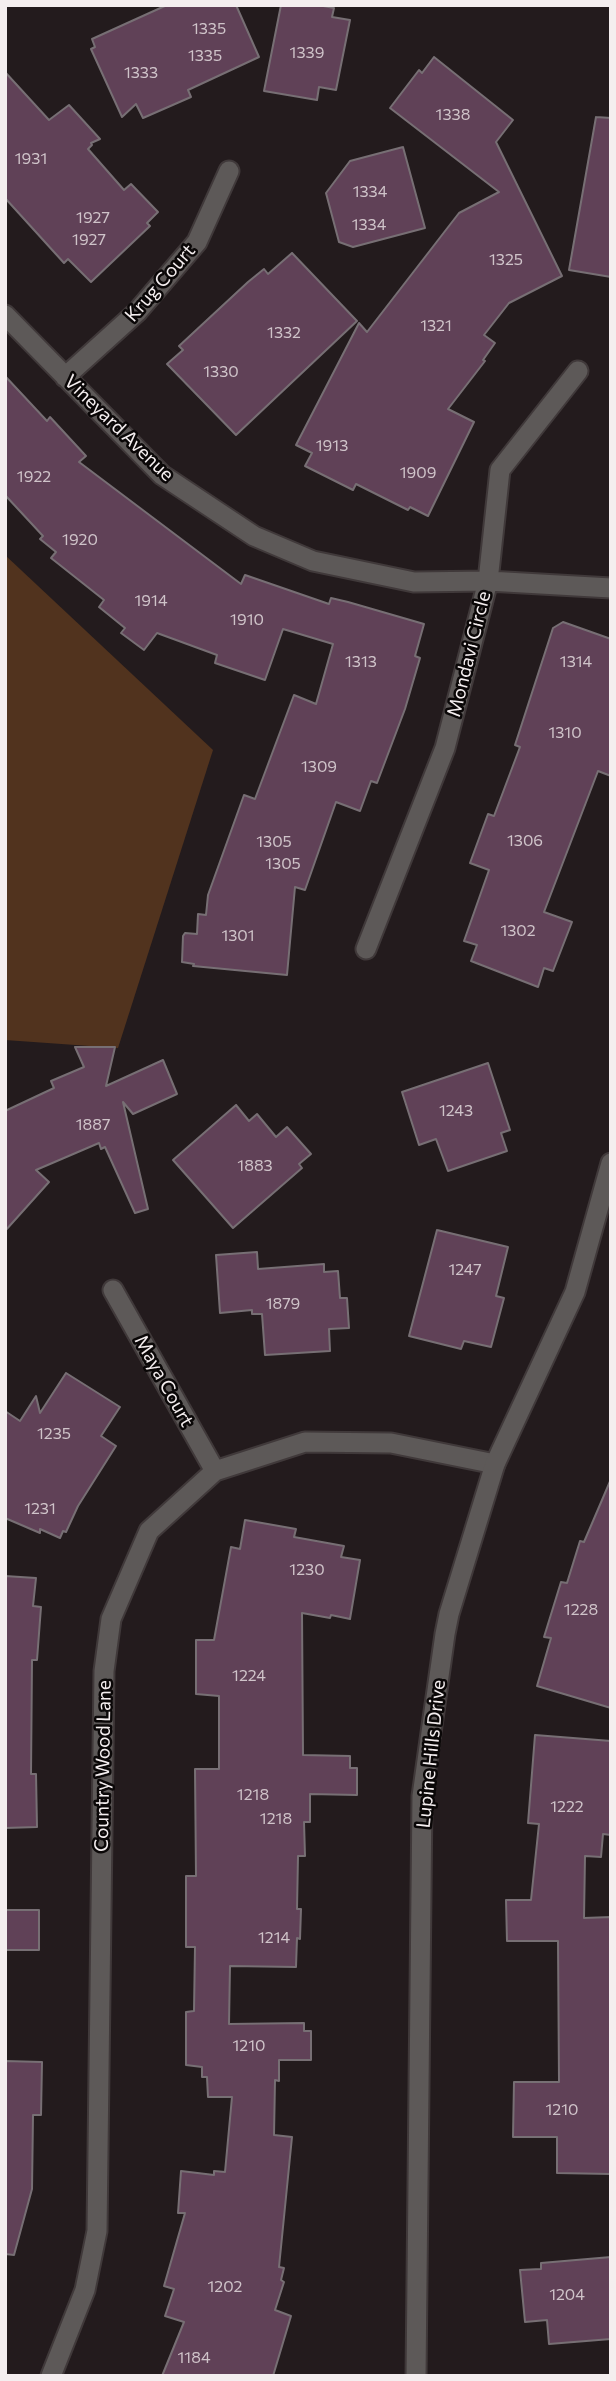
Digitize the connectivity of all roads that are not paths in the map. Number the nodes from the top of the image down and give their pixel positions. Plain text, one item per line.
1 (229, 171) dead end
2 (5, 315) edge
3 (578, 371) dead end
4 (65, 377) junction
5 (488, 582) junction
6 (611, 588) edge
7 (366, 949) dead end
8 (611, 1163) edge
9 (113, 1290) dead end
10 (495, 1464) junction
11 (215, 1471) junction
12 (51, 2376) edge
13 (415, 2376) edge

1 - 4 street, Krug Court
2 - 4 street, Vineyard Avenue
3 - 5 street, Mondavi Circle
4 - 5 street, Vineyard Avenue
5 - 6 street, Vineyard Avenue
5 - 7 street, Mondavi Circle
8 - 10 street, Lupine Hills Drive
9 - 11 street, Maya Court
10 - 11 street, Country Wood Lane
10 - 13 street, Lupine Hills Drive
11 - 12 street, Country Wood Lane

